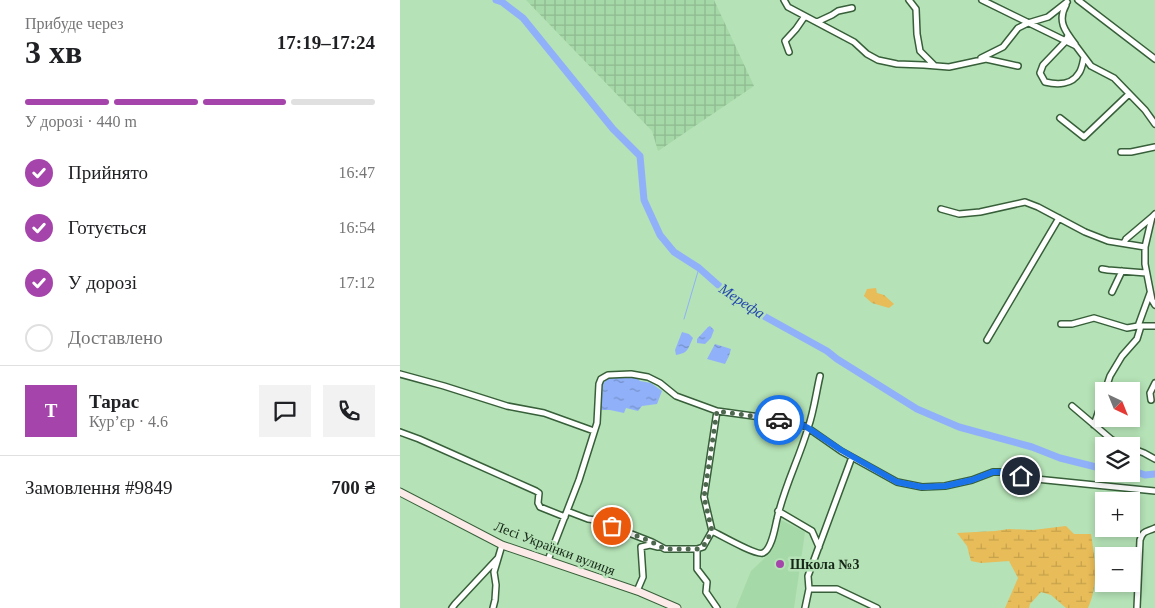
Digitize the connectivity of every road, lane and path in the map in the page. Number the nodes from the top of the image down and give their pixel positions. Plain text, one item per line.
1 (784, 0) edge
2 (909, 0) edge
3 (982, 0) edge
4 (1078, 0) edge
5 (1068, 1) edge
6 (852, 8) dead end
7 (805, 16) junction
8 (817, 22) junction
9 (1028, 22) junction
10 (1067, 38) junction
11 (789, 52) dead end
12 (1084, 57) junction
13 (1155, 59) edge
14 (973, 62) junction
15 (934, 66) junction
16 (1018, 66) dead end
17 (1129, 94) junction
18 (1060, 118) dead end
19 (1155, 124) edge
20 (1155, 146) edge
21 (1121, 152) dead end
22 (941, 210) dead end
23 (1154, 216) edge
24 (1059, 218) junction
25 (1124, 243) junction
26 (1145, 247) junction
27 (1102, 268) dead end
28 (1122, 271) junction
29 (1146, 273) junction
30 (1112, 292) dead end
31 (1151, 292) junction
32 (1155, 305) edge
33 (1061, 324) dead end
34 (1139, 326) junction
35 (1155, 326) edge
36 (987, 340) dead end
37 (400, 374) edge
38 (820, 376) dead end
39 (1108, 382) edge
40 (1155, 383) edge
41 (1152, 400) dead end
42 (1072, 406) dead end
43 (717, 411) junction
44 (1095, 422) edge
45 (1094, 425) junction
46 (808, 428) junction
47 (594, 431) junction
48 (400, 432) edge
49 (1108, 437) edge
50 (1140, 451) edge
51 (852, 457) junction
52 (1155, 459) edge
53 (400, 492) edge
54 (1155, 492) edge
55 (568, 511) junction
56 (778, 511) junction
57 (565, 517) junction
58 (1155, 528) edge
59 (712, 531) junction
60 (502, 545) junction
61 (819, 547) junction
62 (665, 549) junction
63 (697, 549) junction
64 (498, 558) junction
65 (548, 560) junction
66 (810, 589) junction
67 (637, 591) junction
68 (494, 607) edge
69 (452, 608) edge
70 (677, 608) edge
71 (717, 608) edge
72 (805, 608) edge
73 (877, 608) edge
74 (1138, 608) edge

1 - 7 street
2 - 15 street
3 - 9 street
4 - 13 street
5 - 9 street
5 - 10 street
6 - 8 street
7 - 8 street
7 - 11 street
8 - 15 street
9 - 10 street
9 - 14 street
10 - 12 street
10 - 12 street
12 - 17 street
14 - 15 street
14 - 16 street
17 - 18 street
17 - 19 street
20 - 21 street
22 - 24 street
23 - 25 street
23 - 26 street
24 - 25 street
24 - 36 street
25 - 26 street
26 - 29 street
27 - 28 street
28 - 29 street
28 - 30 street
29 - 31 street
31 - 32 street
31 - 34 street
33 - 34 street
34 - 35 street
34 - 39 street
37 - 47 street
38 - 46 street
40 - 41 street
42 - 45 street
43 - 46 street
43 - 47 street
43 - 59 street
44 - 45 street
45 - 49 street
46 - 51 street
46 - 56 street
47 - 55 street
48 - 57 street
50 - 52 street
51 - 54 street
51 - 61 street
53 - 60 street, Лесі Українки вулиця
55 - 57 street
55 - 62 street
56 - 59 street
56 - 61 street
57 - 65 street
58 - 74 street
59 - 63 street
60 - 64 street
60 - 65 street, Лесі Українки вулиця
61 - 66 street
62 - 63 street
62 - 67 street
63 - 71 street
64 - 68 street
64 - 69 street
65 - 67 street, Лесі Українки вулиця
66 - 72 street
66 - 73 street
67 - 70 street, Лесі Українки вулиця

